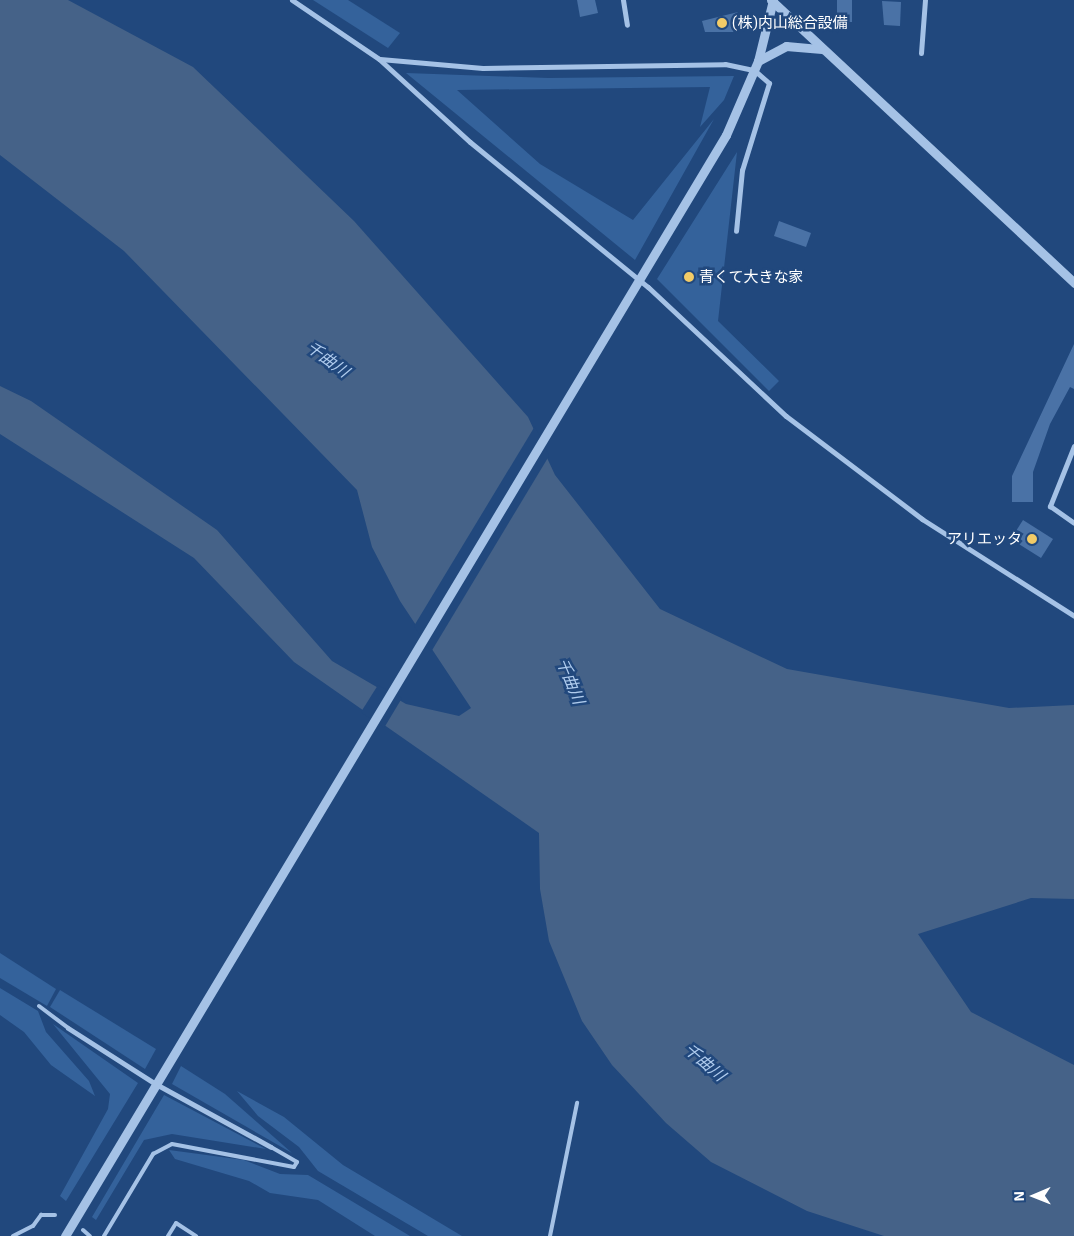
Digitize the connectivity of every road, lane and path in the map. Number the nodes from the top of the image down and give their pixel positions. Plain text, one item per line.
1 (292, 0) edge
2 (623, 0) edge
3 (926, 0) edge
4 (772, 1) edge
5 (627, 25) dead end
6 (822, 49) junction
7 (921, 53) dead end
8 (379, 59) junction
9 (758, 61) junction
10 (754, 70) junction
11 (736, 231) dead end
12 (640, 280) junction
13 (1074, 283) edge
14 (1074, 446) edge
15 (1074, 523) edge
16 (1074, 616) edge
17 (39, 1006) dead end
18 (68, 1028) joint
19 (154, 1083) junction
20 (577, 1103) dead end
21 (271, 1147) joint
22 (55, 1215) dead end
23 (83, 1230) dead end
24 (13, 1236) edge
25 (65, 1236) edge
26 (90, 1236) edge
27 (104, 1236) edge
28 (168, 1236) edge
29 (196, 1236) edge
30 (550, 1236) edge

1 - 8 street
2 - 5 street
3 - 7 street
4 - 6 street
4 - 9 street
6 - 9 street
6 - 13 street
8 - 10 street
8 - 12 street
9 - 10 street
10 - 11 street
10 - 12 street
12 - 16 street
12 - 19 street
14 - 15 street
17 - 18 lane
18 - 19 street
19 - 21 street
19 - 25 street
20 - 30 lane
21 - 27 lane
22 - 24 lane
23 - 26 lane
28 - 29 lane

